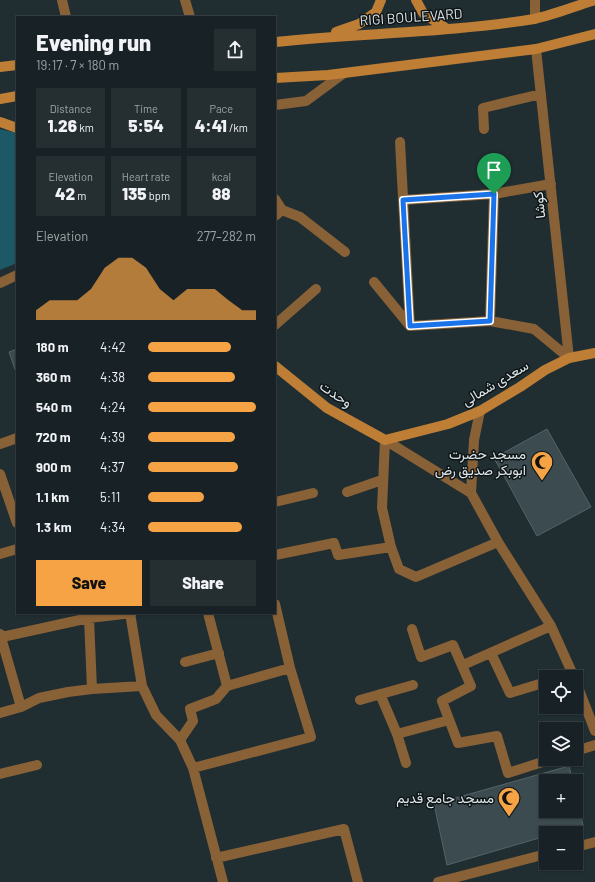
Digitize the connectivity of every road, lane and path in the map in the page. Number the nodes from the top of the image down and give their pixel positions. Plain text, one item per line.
1 (62, 0) edge
2 (185, 0) edge
3 (381, 0) edge
4 (416, 0) edge
5 (535, 0) edge
6 (595, 0) edge
7 (66, 16) edge
8 (190, 16) edge
9 (535, 19) junction
10 (447, 29) junction
11 (595, 34) edge
12 (325, 37) junction
13 (276, 42) edge
14 (536, 49) junction
15 (16, 65) edge
16 (0, 67) edge
17 (344, 73) junction
18 (276, 78) edge
19 (541, 94) junction
20 (16, 96) edge
21 (0, 99) edge
22 (276, 105) edge
23 (0, 122) edge
24 (16, 128) edge
25 (484, 129) dead end
26 (400, 142) dead end
27 (551, 184) junction
28 (494, 194) junction
29 (403, 200) junction
30 (276, 202) edge
31 (279, 213) edge
32 (345, 252) dead end
33 (16, 275) edge
34 (374, 282) dead end
35 (0, 283) edge
36 (316, 289) dead end
37 (490, 321) junction
38 (276, 324) edge
39 (410, 326) junction
40 (595, 353) edge
41 (569, 358) junction
42 (276, 367) edge
43 (480, 411) junction
44 (16, 438) edge
45 (385, 440) junction
46 (0, 444) edge
47 (0, 474) edge
48 (382, 480) junction
49 (347, 492) dead end
50 (472, 493) junction
51 (313, 494) dead end
52 (276, 502) edge
53 (16, 520) edge
54 (498, 542) junction
55 (391, 547) junction
56 (16, 549) edge
57 (0, 554) edge
58 (276, 555) edge
59 (276, 608) edge
60 (123, 614) edge
61 (131, 614) edge
62 (208, 614) edge
63 (89, 618) junction
64 (551, 626) junction
65 (412, 629) dead end
66 (1, 635) edge
67 (218, 652) junction
68 (491, 653) junction
69 (185, 662) dead end
70 (463, 665) junction
71 (290, 668) junction
72 (569, 670) edge
73 (539, 684) edge
74 (413, 685) dead end
75 (142, 686) junction
76 (227, 686) junction
77 (92, 688) junction
78 (380, 694) junction
79 (360, 700) dead end
80 (583, 703) edge
81 (21, 707) junction
82 (0, 713) edge
83 (448, 720) junction
84 (595, 731) edge
85 (396, 734) junction
86 (180, 740) junction
87 (595, 745) edge
88 (583, 749) edge
89 (406, 763) dead end
90 (539, 763) edge
91 (37, 765) dead end
92 (193, 768) junction
93 (1, 771) edge
94 (595, 842) edge
95 (583, 845) edge
96 (539, 856) edge
97 (216, 858) junction
98 (223, 882) edge
99 (358, 882) edge
100 (438, 882) edge

1 - 7 street
2 - 8 street
3 - 12 main road
4 - 10 main road
5 - 9 street
6 - 9 main road, RIGI BOULEVARD
9 - 10 main road, RIGI BOULEVARD
10 - 12 main road, RIGI BOULEVARD
11 - 14 main road
12 - 13 main road, RIGI BOULEVARD
14 - 17 main road
14 - 19 street, کوشا
15 - 16 main road
17 - 18 main road
17 - 22 street
19 - 25 street
19 - 27 street, کوشا
20 - 21 main road
23 - 24 main road
26 - 29 street
27 - 28 street
27 - 41 street, کوشا
28 - 29 street
28 - 37 street
29 - 39 street
30 - 31 street
31 - 32 street
33 - 35 street
34 - 39 street
36 - 38 street
37 - 39 street
37 - 41 street
40 - 41 main road, سعدی شمالی
41 - 43 main road, سعدی شمالی
42 - 45 main road, وحدت
43 - 45 main road, سعدی شمالی
43 - 50 street
44 - 46 street
45 - 48 street
45 - 50 street
47 - 53 street
48 - 49 street
48 - 55 street
50 - 54 street
51 - 52 street
54 - 55 street
54 - 64 street
55 - 58 street
56 - 57 street
59 - 71 street
60 - 63 street
61 - 75 street
62 - 67 street
63 - 66 street
63 - 77 street
64 - 68 street
64 - 72 street
65 - 70 street
66 - 81 street
67 - 69 street
67 - 76 street
68 - 70 street
68 - 73 street
70 - 83 street
71 - 76 street
71 - 92 street
74 - 78 street
75 - 77 street
75 - 86 street
76 - 86 street
77 - 81 street
78 - 79 street
78 - 85 street
80 - 84 street
81 - 82 street
83 - 85 street
83 - 90 street
85 - 89 street
86 - 92 street
87 - 88 street
91 - 93 street
92 - 97 street
94 - 95 street
96 - 100 street
97 - 98 street
97 - 99 street

